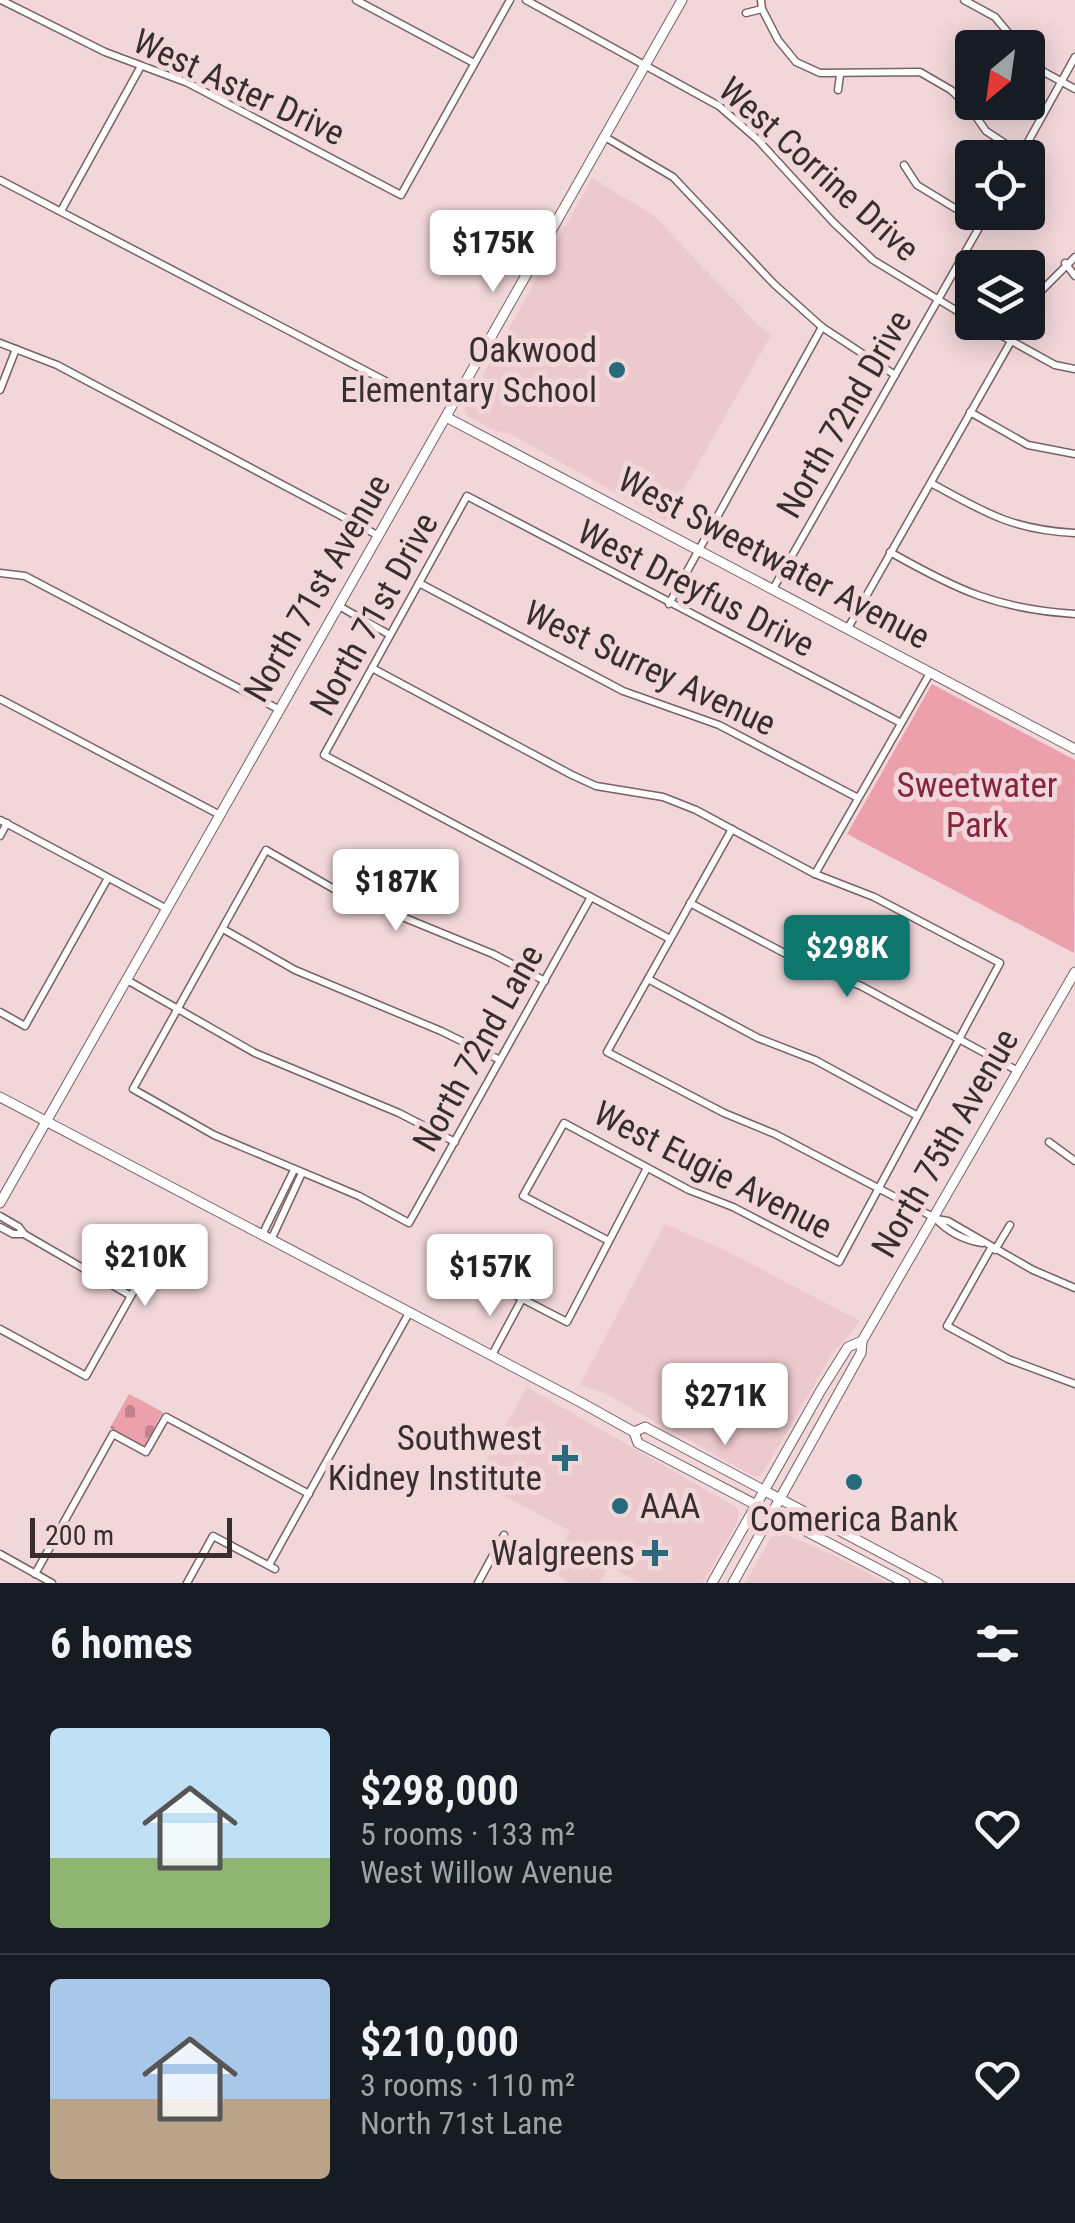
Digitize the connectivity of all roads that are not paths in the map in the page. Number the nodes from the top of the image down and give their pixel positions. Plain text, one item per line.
1 (0, 0) edge
2 (356, 0) edge
3 (510, 0) edge
4 (526, 0) edge
5 (682, 0) edge
6 (964, 0) edge
7 (762, 5) edge
8 (746, 13) dead end
9 (1006, 30) edge
10 (1075, 57) edge
11 (474, 63) junction
12 (646, 64) junction
13 (141, 66) junction
14 (1045, 72) edge
15 (840, 74) junction
16 (1062, 81) junction
17 (1075, 88) edge
18 (838, 90) dead end
19 (604, 138) junction
20 (998, 140) edge
21 (1029, 140) edge
22 (904, 165) dead end
23 (0, 180) edge
24 (955, 208) edge
25 (60, 211) junction
26 (978, 230) edge
27 (1075, 257) edge
28 (1065, 263) junction
29 (1075, 276) edge
30 (1045, 286) edge
31 (938, 300) junction
32 (955, 310) edge
33 (822, 327) junction
34 (1007, 340) edge
35 (1010, 342) junction
36 (0, 343) edge
37 (16, 349) junction
38 (1075, 369) edge
39 (895, 375) junction
40 (393, 384) dead end
41 (0, 390) edge
42 (970, 412) junction
43 (446, 417) junction
44 (1075, 454) edge
45 (932, 483) junction
46 (467, 496) joint
47 (1075, 533) edge
48 (379, 536) junction
49 (697, 549) junction
50 (890, 552) junction
51 (0, 573) edge
52 (419, 583) junction
53 (773, 589) junction
54 (669, 604) junction
55 (339, 606) junction
56 (1075, 614) edge
57 (848, 628) junction
58 (390, 635) junction
59 (372, 668) junction
60 (930, 672) junction
61 (0, 699) edge
62 (280, 710) junction
63 (902, 723) junction
64 (1075, 749) edge
65 (858, 798) junction
66 (220, 815) junction
67 (3, 821) edge
68 (732, 829) junction
69 (0, 836) edge
70 (285, 845) dead end
71 (278, 857) junction
72 (816, 874) junction
73 (108, 878) junction
74 (591, 898) junction
75 (690, 903) junction
76 (167, 909) junction
77 (223, 929) junction
78 (670, 939) junction
79 (1075, 972) edge
80 (648, 979) junction
81 (127, 980) junction
82 (545, 981) junction
83 (178, 1009) junction
84 (0, 1012) edge
85 (958, 1039) junction
86 (500, 1060) junction
87 (1019, 1071) junction
88 (0, 1097) edge
89 (916, 1115) junction
90 (46, 1121) junction
91 (454, 1142) junction
92 (1049, 1142) dead end
93 (1075, 1161) edge
94 (647, 1168) junction
95 (298, 1171) junction
96 (878, 1189) junction
97 (0, 1202) edge
98 (0, 1216) edge
99 (934, 1218) junction
100 (405, 1221) junction
101 (1010, 1225) dead end
102 (7, 1227) edge
103 (160, 1229) dead end
104 (395, 1230) dead end
105 (266, 1237) junction
106 (608, 1241) junction
107 (993, 1249) junction
108 (486, 1280) dead end
109 (1075, 1288) edge
110 (131, 1296) junction
111 (522, 1299) junction
112 (409, 1313) junction
113 (0, 1328) edge
114 (862, 1340) junction
115 (491, 1356) junction
116 (1075, 1384) edge
117 (634, 1432) junction
118 (763, 1490) junction
119 (308, 1494) junction
120 (780, 1498) junction
121 (754, 1506) junction
122 (771, 1514) junction
123 (504, 1535) dead end
124 (0, 1554) edge
125 (35, 1574) junction
126 (52, 1583) edge
127 (187, 1583) edge
128 (478, 1583) edge
129 (712, 1583) edge
130 (733, 1583) edge
131 (905, 1583) edge
132 (938, 1583) edge

1 - 13 street, West Aster Drive
2 - 11 street
3 - 11 street
4 - 12 street, West Corrine Drive
5 - 12 main road, North 71st Avenue
6 - 9 street
7 - 8 street
7 - 15 street
10 - 16 street
11 - 13 street, West Aster Drive
12 - 19 main road, North 71st Avenue
12 - 31 street, West Corrine Drive
13 - 25 street
14 - 16 street
15 - 18 street
15 - 20 street
16 - 17 street
16 - 21 street
19 - 33 street
19 - 43 main road, North 71st Avenue
22 - 24 street
23 - 25 street
25 - 40 street
26 - 31 street, North 72nd Drive
27 - 28 street
28 - 29 street
28 - 30 street
31 - 32 street, West Corrine Drive
31 - 39 street, North 72nd Drive
33 - 39 street
33 - 49 street
34 - 35 street, West Corrine Drive
35 - 38 street, West Corrine Drive
35 - 42 street
36 - 37 street
37 - 41 street
37 - 48 street
39 - 53 street, North 72nd Drive
42 - 44 street
42 - 45 street
43 - 48 main road, North 71st Avenue
43 - 49 main road, West Sweetwater Avenue
45 - 47 street
45 - 50 street
46 - 52 street, North 71st Drive
46 - 54 street, West Dreyfus Drive
48 - 55 main road, North 71st Avenue
49 - 53 main road, West Sweetwater Avenue
49 - 54 street
50 - 56 street
50 - 57 street
51 - 62 street
52 - 58 street, North 71st Drive
52 - 65 street, West Surrey Avenue
53 - 57 main road, West Sweetwater Avenue
54 - 63 street, West Dreyfus Drive
55 - 58 street
55 - 62 main road, North 71st Avenue
57 - 60 main road, West Sweetwater Avenue
58 - 59 street, North 71st Drive
59 - 68 street
59 - 74 street, North 71st Drive
60 - 63 street
60 - 64 main road, West Sweetwater Avenue
61 - 66 street
62 - 66 main road, North 71st Avenue
63 - 65 street
65 - 72 street
66 - 76 main road, North 71st Avenue
67 - 69 street
67 - 73 street
68 - 72 street
68 - 75 street
70 - 71 street
71 - 77 street
71 - 82 street
72 - 85 street
73 - 76 street
73 - 84 street
74 - 78 street
74 - 82 street, North 72nd Lane
75 - 78 street
75 - 85 street
76 - 81 main road, North 71st Avenue
77 - 83 street
77 - 86 street
78 - 80 street
79 - 87 main road, North 75th Avenue
80 - 89 street
80 - 96 street
81 - 83 street
81 - 90 main road, North 71st Avenue
82 - 86 street, North 72nd Lane
83 - 91 street
83 - 95 street
85 - 87 street
85 - 89 street
86 - 91 street, North 72nd Lane
87 - 99 main road, North 75th Avenue
88 - 90 main road
89 - 96 street
90 - 97 main road, North 71st Avenue
90 - 105 main road
91 - 100 street, North 72nd Lane
92 - 93 street
94 - 96 street, West Eugie Avenue
94 - 106 street
94 - 106 street, West Eugie Avenue
95 - 100 street
95 - 105 street
96 - 99 street
98 - 102 street
99 - 107 street
99 - 114 main road, North 75th Avenue
100 - 104 street, North 72nd Lane
101 - 107 street
102 - 110 street
103 - 110 street
105 - 112 main road
106 - 111 street
107 - 109 street
107 - 116 street
108 - 111 street
110 - 113 street
111 - 115 street
112 - 115 main road
112 - 119 street
114 - 118 main road, North 75th Avenue
114 - 120 main road, North 75th Avenue
115 - 117 main road
117 - 118 main road
117 - 121 main road
118 - 120 main road
118 - 121 main road, North 75th Avenue
119 - 125 street
119 - 127 street
120 - 122 main road, North 75th Avenue
120 - 132 main road
121 - 122 main road
121 - 129 main road, North 75th Avenue
122 - 130 main road, North 75th Avenue
122 - 131 main road
123 - 128 street
124 - 125 street
125 - 126 street

